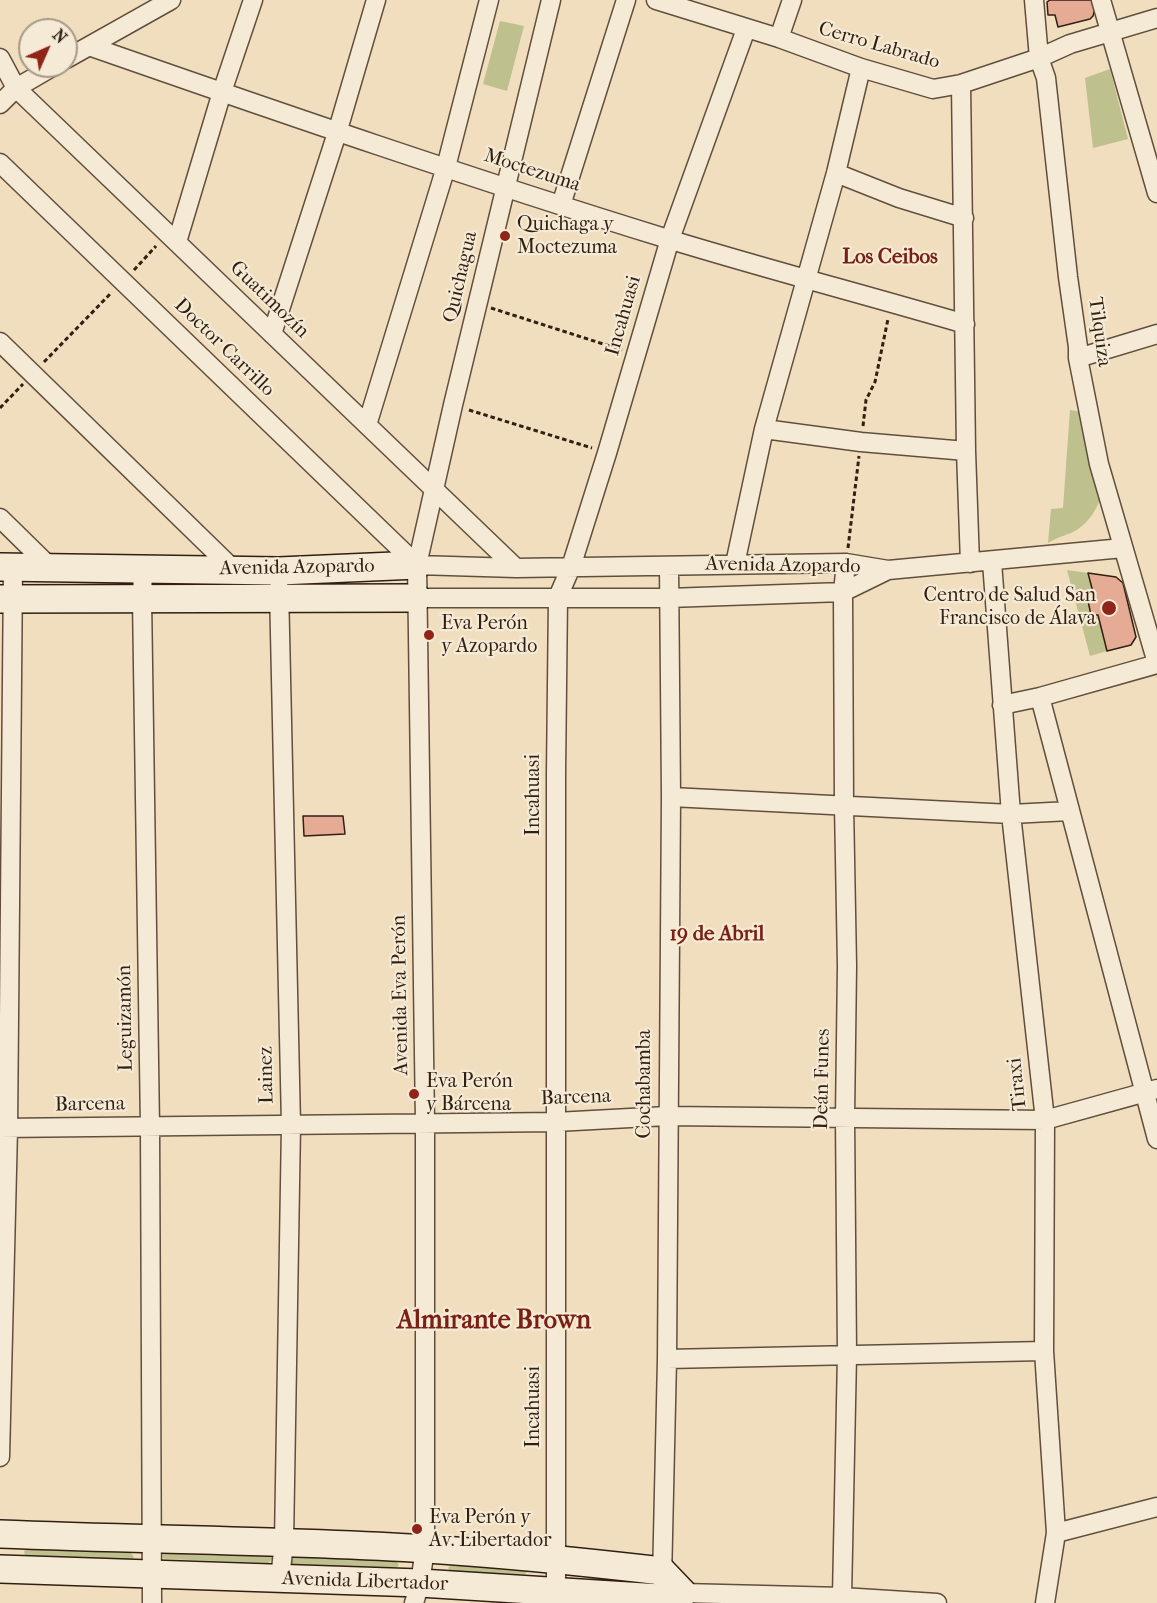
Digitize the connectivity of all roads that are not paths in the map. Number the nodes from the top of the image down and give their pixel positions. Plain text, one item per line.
1 (171, 0) edge
2 (253, 0) edge
3 (376, 0) edge
4 (489, 0) edge
5 (551, 0) edge
6 (626, 0) edge
7 (656, 0) edge
8 (792, 0) edge
9 (1034, 0) edge
10 (1101, 0) edge
11 (1157, 18) edge
12 (746, 28) junction
13 (1109, 32) junction
14 (779, 38) junction
15 (89, 46) junction
16 (78, 52) edge
17 (0, 58) edge
18 (1039, 58) junction
19 (861, 68) junction
20 (33, 78) edge
21 (961, 84) junction
22 (16, 88) junction
23 (222, 92) junction
24 (0, 104) edge
25 (337, 133) junction
26 (0, 163) edge
27 (446, 167) junction
28 (836, 173) junction
29 (506, 187) junction
30 (1157, 193) edge
31 (561, 205) junction
32 (964, 218) junction
33 (172, 238) junction
34 (670, 239) junction
35 (806, 278) junction
36 (965, 324) junction
37 (272, 334) junction
38 (1157, 334) edge
39 (0, 342) edge
40 (1078, 358) junction
41 (367, 425) junction
42 (764, 429) junction
43 (966, 452) junction
44 (433, 488) junction
45 (0, 518) edge
46 (1123, 548) junction
47 (992, 561) junction
48 (846, 563) junction
49 (970, 563) junction
50 (735, 564) junction
51 (417, 565) junction
52 (669, 566) junction
53 (6, 567) edge
54 (571, 567) junction
55 (51, 568) junction
56 (143, 568) junction
57 (516, 568) junction
58 (234, 570) junction
59 (888, 570) junction
60 (279, 571) junction
61 (843, 591) junction
62 (558, 597) junction
63 (417, 598) junction
64 (494, 598) junction
65 (668, 598) junction
66 (6, 599) edge
67 (142, 599) junction
68 (279, 600) junction
69 (1157, 664) edge
70 (1040, 697) junction
71 (1002, 705) junction
72 (671, 798) junction
73 (844, 805) junction
74 (1070, 811) junction
75 (1011, 814) junction
76 (1150, 1090) edge
77 (668, 1116) junction
78 (844, 1117) junction
79 (1045, 1120) junction
80 (556, 1122) junction
81 (425, 1123) junction
82 (291, 1125) junction
83 (150, 1127) junction
84 (4, 1128) edge
85 (1157, 1139) edge
86 (1044, 1351) junction
87 (847, 1355) junction
88 (667, 1359) junction
89 (0, 1457) edge
90 (1157, 1507) edge
91 (1056, 1533) junction
92 (0, 1534) edge
93 (151, 1540) junction
94 (284, 1542) junction
95 (425, 1549) junction
96 (556, 1559) junction
97 (0, 1569) edge
98 (662, 1571) junction
99 (151, 1575) junction
100 (280, 1579) junction
101 (556, 1591) junction
102 (417, 1593) edge
103 (842, 1597) junction
104 (668, 1598) edge
105 (152, 1603) edge
106 (937, 1603) edge
107 (1045, 1603) edge

1 - 15 street
2 - 23 street
3 - 25 street
4 - 27 street
5 - 29 street, Quichagua
6 - 31 street
7 - 12 street, Cerro Labrado
8 - 14 street
9 - 18 street, Tilquiza
10 - 13 street
11 - 13 street, Cerro Labrado
12 - 14 street, Cerro Labrado
12 - 34 street, Incahuasi
13 - 18 street, Cerro Labrado
13 - 30 street
14 - 19 street, Cerro Labrado
15 - 16 street
15 - 23 street, Moctezuma
17 - 22 street, Guatimozín
18 - 21 street, Cerro Labrado
18 - 40 street, Tilquiza
19 - 21 street, Cerro Labrado
19 - 28 street
20 - 22 street
21 - 32 street
22 - 24 street
22 - 33 street, Guatimozín
23 - 25 street, Moctezuma
23 - 33 street
25 - 27 street, Moctezuma
25 - 37 street
26 - 51 street, Doctor Carrillo
27 - 29 street, Moctezuma
27 - 41 street
28 - 32 street
28 - 35 street
29 - 31 street, Moctezuma
29 - 44 street, Quichagua
31 - 34 street, Moctezuma
32 - 36 street
33 - 37 street, Guatimozín
34 - 35 street, Moctezuma
34 - 54 street, Incahuasi
35 - 36 street, Moctezuma
35 - 42 street
36 - 43 street
37 - 41 street, Guatimozín
38 - 40 street
39 - 58 street
40 - 46 street, Tilquiza
41 - 44 street, Guatimozín
42 - 43 street
42 - 50 street
43 - 49 street
44 - 51 street, Quichagua
44 - 57 street, Guatimozín
45 - 55 street
46 - 47 street
46 - 69 street, Tilquiza
47 - 49 street
47 - 71 street, Tiraxi
48 - 50 street, Avenida Azopardo
48 - 59 street, Avenida Azopardo
48 - 61 street, Deán Funes
49 - 59 street
50 - 52 street, Avenida Azopardo
51 - 57 street, Avenida Azopardo
51 - 60 street, Avenida Azopardo
51 - 63 street, Avenida Eva Perón
52 - 54 street, Avenida Azopardo
52 - 65 street, Cochabamba
53 - 55 street, Avenida Azopardo
53 - 66 street
54 - 57 street, Avenida Azopardo
54 - 62 street, Incahuasi
55 - 56 street, Avenida Azopardo
56 - 58 street, Avenida Azopardo
56 - 67 street, Leguizamón
57 - 64 street
58 - 60 street, Avenida Azopardo
59 - 61 street, Avenida Azopardo
60 - 68 street, Lainez
61 - 65 street, Avenida Azopardo
61 - 73 street, Deán Funes
62 - 64 street, Avenida Azopardo
62 - 65 street, Avenida Azopardo
62 - 80 street, Incahuasi
63 - 64 street, Avenida Azopardo
63 - 68 street, Avenida Azopardo
63 - 81 street, Avenida Eva Perón
65 - 72 street, Cochabamba
66 - 67 street, Avenida Azopardo
66 - 84 street
67 - 68 street, Avenida Azopardo
67 - 83 street, Leguizamón
68 - 82 street, Lainez
69 - 70 street
70 - 71 street
70 - 74 street
71 - 75 street, Tiraxi
72 - 73 street
72 - 77 street, Cochabamba
73 - 75 street
73 - 78 street, Deán Funes
74 - 75 street
74 - 76 street
75 - 79 street, Tiraxi
76 - 79 street, Barcena
76 - 85 street
77 - 78 street, Barcena
77 - 80 street, Barcena
77 - 88 street, Cochabamba
78 - 79 street, Barcena
78 - 87 street, Deán Funes
79 - 86 street, Tiraxi
80 - 81 street, Barcena
80 - 96 street, Incahuasi
81 - 82 street, Barcena
81 - 95 street, Avenida Eva Perón
82 - 83 street, Barcena
82 - 94 street, Lainez
83 - 84 street, Barcena
83 - 93 street, Leguizamón
84 - 89 street
86 - 87 street
86 - 91 street, Tiraxi
87 - 88 street
87 - 103 street, Deán Funes
88 - 98 street, Cochabamba
90 - 91 street
91 - 107 street, Tiraxi
92 - 93 street, Avenida Libertador
93 - 94 street, Avenida Libertador
93 - 99 street, Leguizamón
94 - 95 street, Avenida Libertador
94 - 100 street, Lainez
95 - 96 street, Avenida Libertador
95 - 102 street, Avenida Eva Perón
96 - 98 street, Avenida Libertador
96 - 101 street, Incahuasi
97 - 99 street, Avenida Libertador
98 - 104 street
99 - 100 street, Avenida Libertador
99 - 105 street, Leguizamón
100 - 102 street, Avenida Libertador
101 - 102 street, Avenida Libertador
101 - 104 street, Avenida Libertador
103 - 104 street
103 - 106 street

